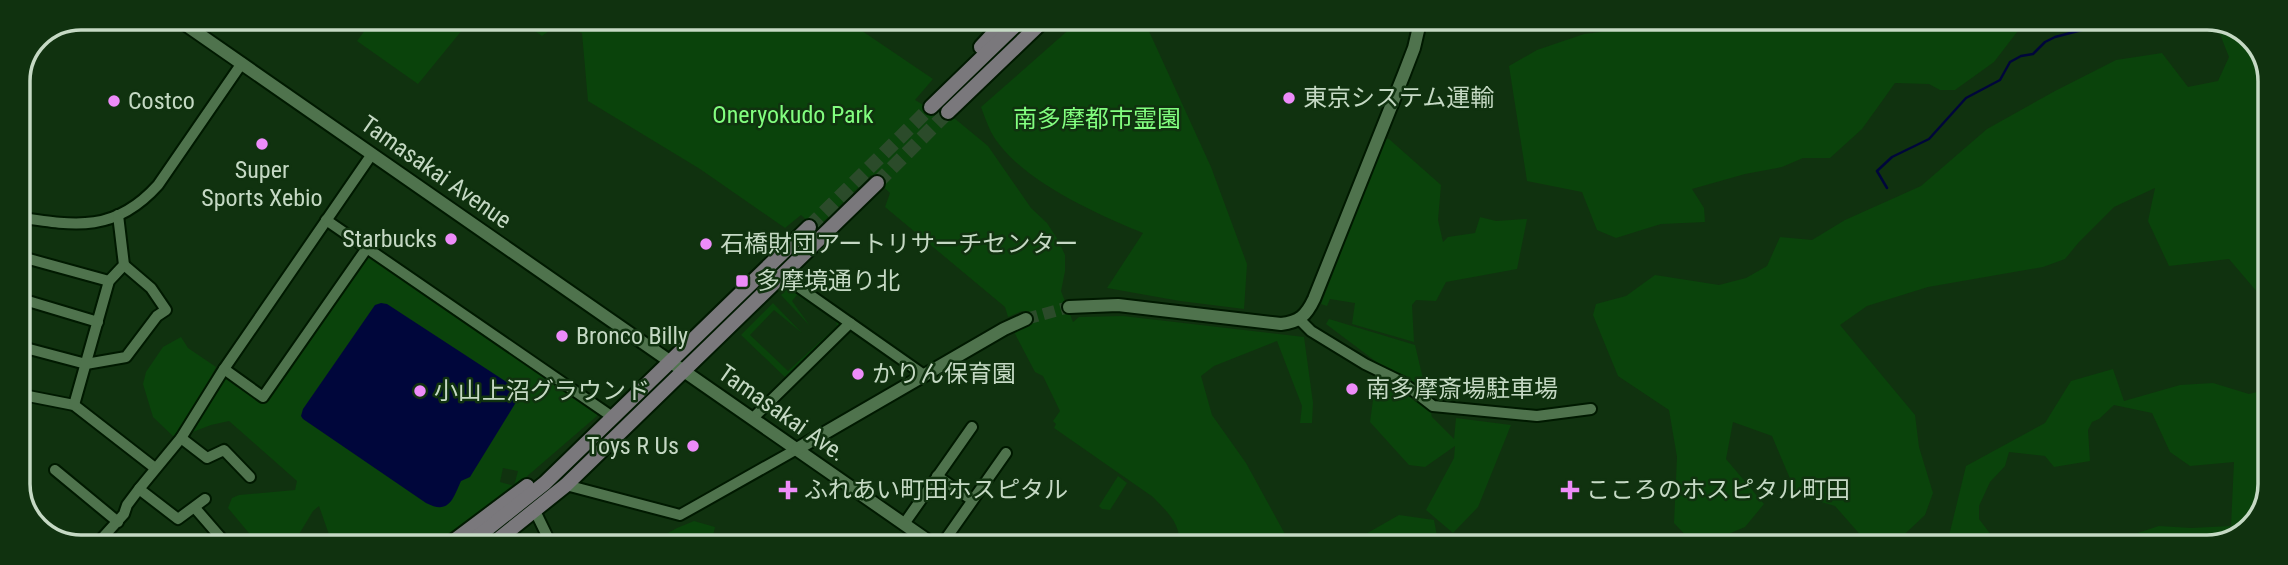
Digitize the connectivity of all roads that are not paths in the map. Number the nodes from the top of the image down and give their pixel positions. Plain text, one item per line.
1 (194, 30) edge
2 (998, 30) edge
3 (1011, 30) edge
4 (1033, 30) edge
5 (1043, 30) edge
6 (1418, 30) edge
7 (242, 63) junction
8 (973, 88) junction
9 (948, 112) tunnel mouth
10 (372, 153) junction
11 (877, 183) tunnel mouth
12 (118, 215) junction
13 (30, 219) edge
14 (326, 220) junction
15 (809, 227) tunnel mouth
16 (367, 248) junction
17 (30, 259) edge
18 (124, 265) junction
19 (783, 275) junction
20 (109, 281) junction
21 (30, 301) edge
22 (1069, 307) tunnel mouth
23 (1026, 319) tunnel mouth
24 (1299, 319) junction
25 (98, 321) junction
26 (850, 323) junction
27 (30, 349) edge
28 (671, 362) junction
29 (86, 364) junction
30 (224, 369) junction
31 (685, 371) junction
32 (924, 375) junction
33 (30, 396) edge
34 (74, 405) junction
35 (1591, 409) dead end
36 (614, 418) junction
37 (752, 418) junction
38 (970, 436) dead end
39 (181, 438) junction
40 (797, 449) junction
41 (999, 456) dead end
42 (155, 468) junction
43 (55, 470) dead end
44 (248, 470) dead end
45 (937, 476) junction
46 (545, 483) junction
47 (566, 485) junction
48 (139, 489) junction
49 (205, 499) dead end
50 (972, 500) junction
51 (195, 508) junction
52 (535, 512) junction
53 (118, 522) junction
54 (904, 524) junction
55 (106, 535) edge
56 (218, 535) edge
57 (462, 535) edge
58 (481, 535) edge
59 (505, 535) edge
60 (546, 535) edge
61 (921, 535) edge
62 (947, 535) edge

1 - 7 street, Tamasakai Avenue
2 - 3 main road
4 - 8 main road
5 - 8 main road
6 - 24 street
7 - 10 street, Tamasakai Avenue
7 - 12 street
8 - 9 main road
10 - 14 street
10 - 28 street, Tamasakai Avenue
11 - 19 main road
12 - 13 street
12 - 18 street
14 - 16 street
14 - 30 street
15 - 28 main road
16 - 30 street
16 - 36 street
17 - 20 street
18 - 20 street
18 - 29 street
19 - 26 street
19 - 31 main road
20 - 25 street
21 - 25 street
22 - 24 street
23 - 32 street
24 - 35 street
25 - 29 street
26 - 32 street
26 - 37 street
27 - 29 street
28 - 31 street, Tamasakai Ave.
28 - 36 main road
29 - 34 street
30 - 39 street
31 - 37 street, Tamasakai Ave.
31 - 47 main road
32 - 40 street
33 - 34 street
34 - 42 street
36 - 46 main road
37 - 40 street, Tamasakai Ave.
38 - 45 street
39 - 42 street
39 - 44 street
40 - 47 street
40 - 54 street, Tamasakai Ave.
41 - 50 street
42 - 48 street
43 - 53 street
45 - 50 street
45 - 54 street
46 - 57 main road
46 - 58 main road
47 - 52 main road
48 - 51 street
48 - 53 street
49 - 51 street
50 - 62 street
51 - 56 street
52 - 59 main road
52 - 60 street
53 - 55 street
54 - 61 street, Tamasakai Ave.

